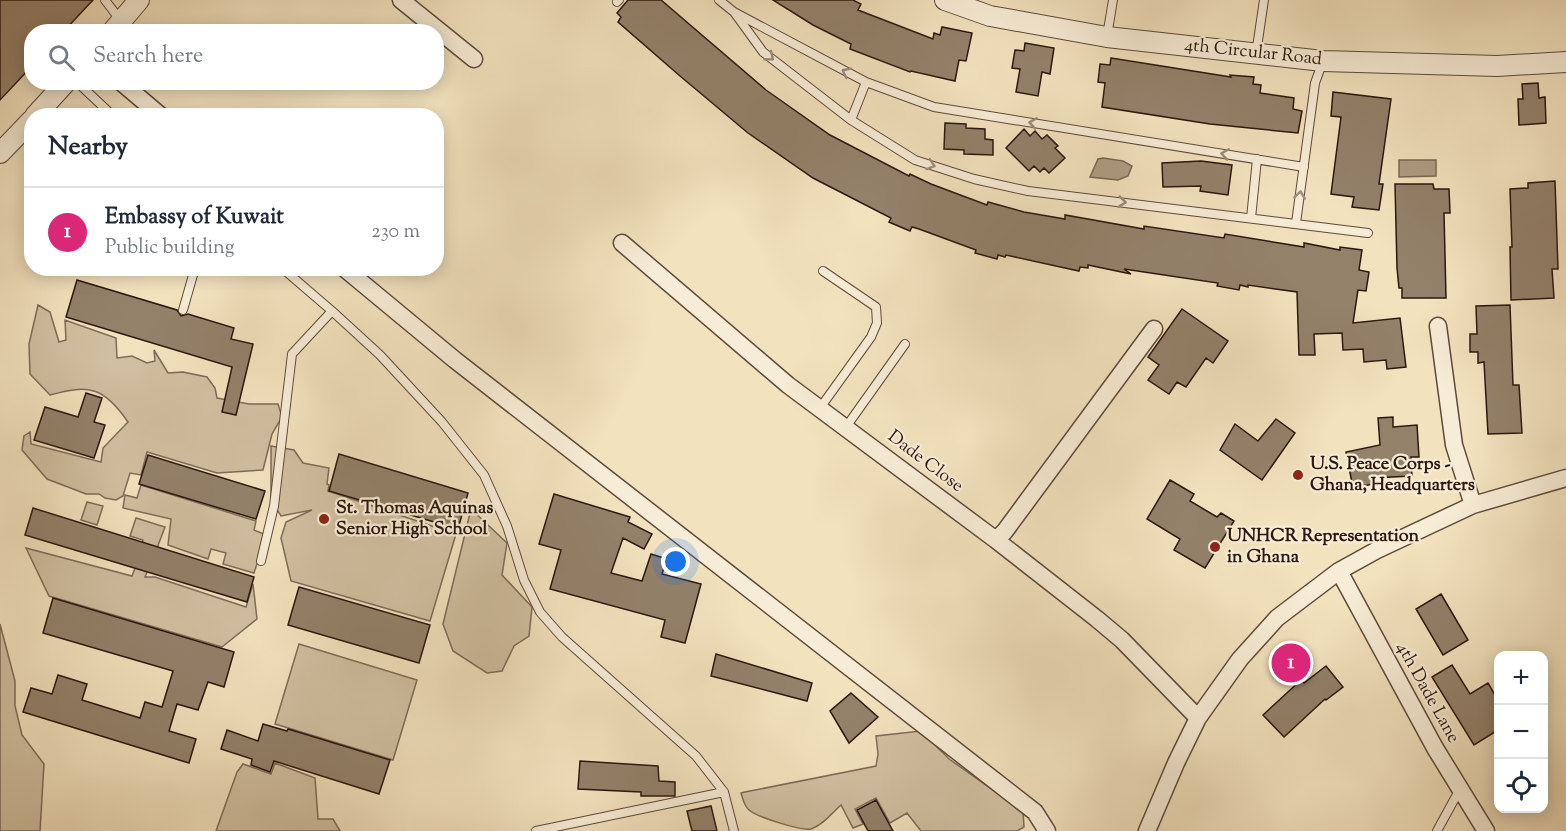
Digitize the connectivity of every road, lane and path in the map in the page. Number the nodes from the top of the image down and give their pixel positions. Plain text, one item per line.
1 (105, 0) edge
2 (139, 0) edge
3 (401, 0) edge
4 (719, 0) edge
5 (945, 0) edge
6 (1113, 0) edge
7 (1264, 0) edge
8 (734, 12) junction
9 (115, 24) edge
10 (118, 24) edge
11 (431, 24) edge
12 (444, 35) edge
13 (1107, 37) junction
14 (1256, 54) junction
15 (474, 59) dead end
16 (1323, 61) junction
17 (1566, 62) edge
18 (866, 82) junction
19 (59, 90) edge
20 (85, 90) edge
21 (130, 90) edge
22 (42, 108) edge
23 (104, 108) edge
24 (152, 108) edge
25 (851, 120) junction
26 (24, 128) edge
27 (0, 153) edge
28 (1257, 159) junction
29 (1304, 167) junction
30 (1251, 218) junction
31 (1296, 223) junction
32 (1368, 233) dead end
33 (622, 243) dead end
34 (823, 271) dead end
35 (193, 276) edge
36 (291, 276) edge
37 (354, 276) edge
38 (183, 310) dead end
39 (332, 311) junction
40 (1438, 326) dead end
41 (1154, 329) dead end
42 (905, 344) dead end
43 (820, 408) junction
44 (846, 427) junction
45 (1566, 478) edge
46 (1473, 505) junction
47 (996, 540) junction
48 (261, 561) dead end
49 (1339, 572) junction
50 (1198, 717) junction
51 (1460, 789) junction
52 (724, 792) junction
53 (536, 831) edge
54 (734, 831) edge
55 (1047, 831) edge
56 (1147, 831) edge
57 (1437, 831) edge
58 (1486, 831) edge

1 - 9 lane
2 - 10 street
3 - 11 street
4 - 8 lane
5 - 13 street, 4th Circular Road
6 - 13 lane
7 - 14 lane
18 -> 8 lane
8 -> 25 lane
12 - 15 street
13 - 14 street, 4th Circular Road
14 - 16 street, 4th Circular Road
16 - 17 street, 4th Circular Road
16 - 29 lane
18 - 25 lane
28 -> 18 lane
19 - 22 street
20 - 23 lane
21 - 24 street
25 -> 30 lane
26 - 27 street
28 - 29 lane
28 - 30 lane
31 -> 29 lane
30 - 31 lane
31 - 32 lane
33 - 43 street, Dade Close
34 - 43 lane
35 - 38 lane
36 - 39 lane
37 - 55 street
39 - 48 lane
39 - 52 lane
40 - 46 street
41 - 47 street
42 - 44 lane
43 - 44 street, Dade Close
44 - 47 street, Dade Close
45 - 46 street
46 - 49 street
47 - 50 street, Dade Close
49 - 50 street
49 - 51 street, 4th Dade Lane
50 - 56 street
51 - 57 lane
51 - 58 street, 4th Dade Lane
52 - 53 lane
52 - 54 lane

